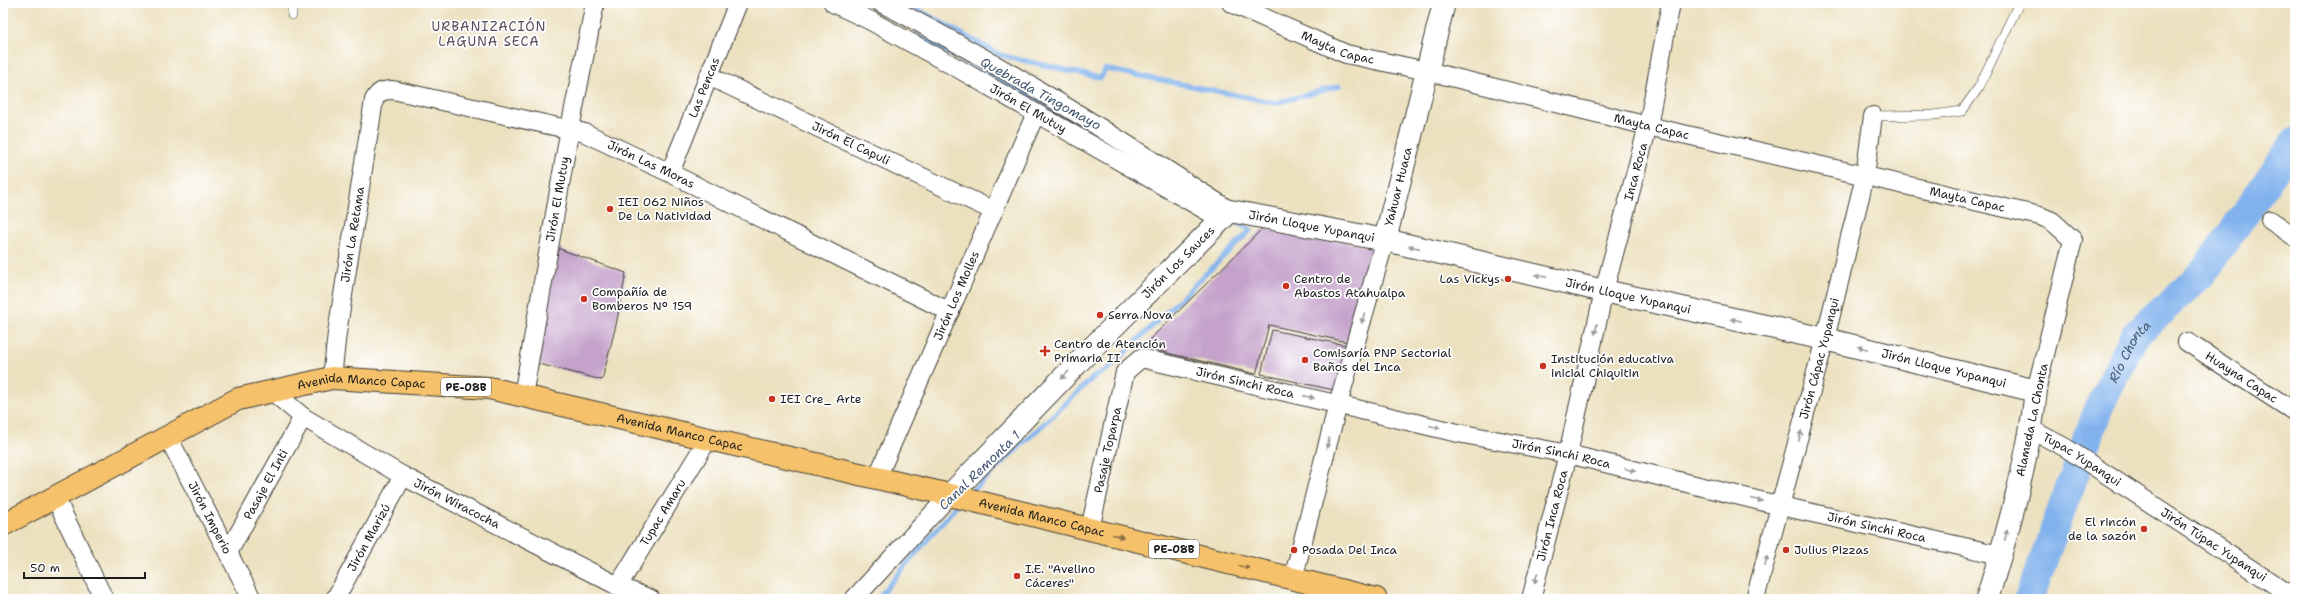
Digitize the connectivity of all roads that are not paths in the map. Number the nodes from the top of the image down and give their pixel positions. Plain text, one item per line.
1 (292, 3) edge
2 (595, 3) edge
3 (738, 3) edge
4 (833, 3) edge
5 (881, 3) edge
6 (1231, 3) edge
7 (1444, 3) edge
8 (1672, 3) edge
9 (2019, 3) edge
10 (292, 15) dead end
11 (1427, 71) junction
12 (709, 76) junction
13 (378, 93) joint
14 (1036, 113) junction
15 (1873, 116) joint
16 (1648, 126) junction
17 (570, 128) junction
18 (670, 173) junction
19 (1865, 176) junction
20 (994, 211) junction
21 (1226, 215) junction
22 (2270, 220) dead end
23 (2295, 237) edge
24 (1385, 240) junction
25 (2073, 240) joint
26 (1604, 291) junction
27 (950, 312) junction
28 (1825, 339) junction
29 (2187, 342) dead end
30 (1125, 372) joint
31 (332, 378) junction
32 (272, 391) junction
33 (2036, 391) junction
34 (523, 396) junction
35 (1338, 404) junction
36 (2295, 412) edge
37 (303, 417) junction
38 (2032, 430) junction
39 (168, 436) junction
40 (708, 439) junction
41 (1568, 454) junction
42 (403, 476) junction
43 (877, 478) junction
44 (2131, 491) joint
45 (55, 497) junction
46 (960, 497) junction
47 (1781, 506) junction
48 (3, 525) edge
49 (1090, 529) junction
50 (229, 551) junction
51 (2000, 555) junction
52 (1292, 578) junction
53 (618, 586) junction
54 (2295, 598) edge
55 (104, 599) edge
56 (252, 599) edge
57 (335, 599) edge
58 (651, 599) edge
59 (854, 599) edge
60 (1376, 599) edge
61 (1531, 599) edge
62 (1755, 599) edge
63 (1987, 599) edge

1 - 10 lane
2 - 17 street, Jirón El Mutuy
3 - 12 street, Las Pencas
4 - 14 street, Jirón El Mutuy
5 - 21 street
6 - 11 street, Mayta Capac
7 - 11 street, Yahuar Huaca
8 - 16 street, Inca Roca
9 - 15 lane
11 - 16 street, Mayta Capac
11 - 24 street, Yahuar Huaca
12 - 18 street, Las Pencas
12 - 20 street, Jirón El Capuli
13 - 17 street, Jirón Las Moras
13 - 31 street, Jirón La Retama
14 - 20 street, Jirón Los Molles
14 - 21 street, Jirón El Mutuy
15 - 19 street, Jirón Cápac Yupanqui
16 - 19 street, Mayta Capac
16 - 26 street, Inca Roca
17 - 18 street, Jirón Las Moras
17 - 34 street, Jirón El Mutuy
18 - 27 street, Jirón Las Moras
19 - 25 street, Mayta Capac
19 - 28 street, Jirón Cápac Yupanqui
20 - 27 street, Jirón Los Molles
21 - 24 street, Jirón Lloque Yupanqui
21 -> 46 street, Jirón Los Sauces
22 - 23 street
26 -> 24 street, Jirón Lloque Yupanqui
24 -> 35 street, Yahuar Huaca
25 - 33 street, Alameda La Chonta
28 -> 26 street, Jirón Lloque Yupanqui
26 -> 41 street, Jirón Inca Roca
27 - 43 street, Jirón Los Molles
33 -> 28 street, Jirón Lloque Yupanqui
47 -> 28 street, Jirón Cápac Yupanqui
29 - 36 street, Huayna Capac
30 -> 35 street, Jirón Sinchi Roca
30 - 49 street, Pasaje Toparpa
31 - 32 main road, Avenida Manco Capac / PE-08B
31 - 34 main road, Avenida Manco Capac / PE-08B
32 - 37 street, Jirón Wiracocha
32 - 39 main road, Avenida Manco Capac / PE-08B
33 - 38 street, Alameda La Chonta
34 - 40 main road, Avenida Manco Capac / PE-08B
35 -> 41 street, Jirón Sinchi Roca
35 -> 52 street, Yahuar Huaca
37 - 42 street, Jirón Wiracocha
37 - 50 street, Pasaje El Inti
38 - 44 street, Tupac Yupanqui
51 -> 38 street, Alameda La Chonta
39 - 45 main road, Avenida Manco Capac / PE-08B
39 - 50 street, Jirón Imperio
40 - 43 main road, Avenida Manco Capac / PE-08B
40 - 53 street, Tupac Amaru
41 -> 47 street, Jirón Sinchi Roca
41 -> 61 street, Jirón Inca Roca
42 - 53 street, Jirón Wiracocha
42 - 57 street, Jirón Marizú
43 - 46 main road, Avenida Manco Capac / PE-08B
44 - 54 street, Jirón Túpac Yupanqui
45 - 48 main road, Avenida Manco Capac / PE-08B
45 - 55 street
46 - 49 main road, Avenida Manco Capac / PE-08B
46 - 59 street
47 - 51 street, Jirón Sinchi Roca
62 -> 47 street, Jirón Cápac Yupanqui
49 -> 52 main road, Avenida Manco Capac / PE-08B
50 - 56 street, Jirón Imperio
51 - 63 street, Alameda La Chonta
52 - 60 main road, Avenida Manco Capac / PE-08B
53 - 58 street, Jirón Wiracocha

